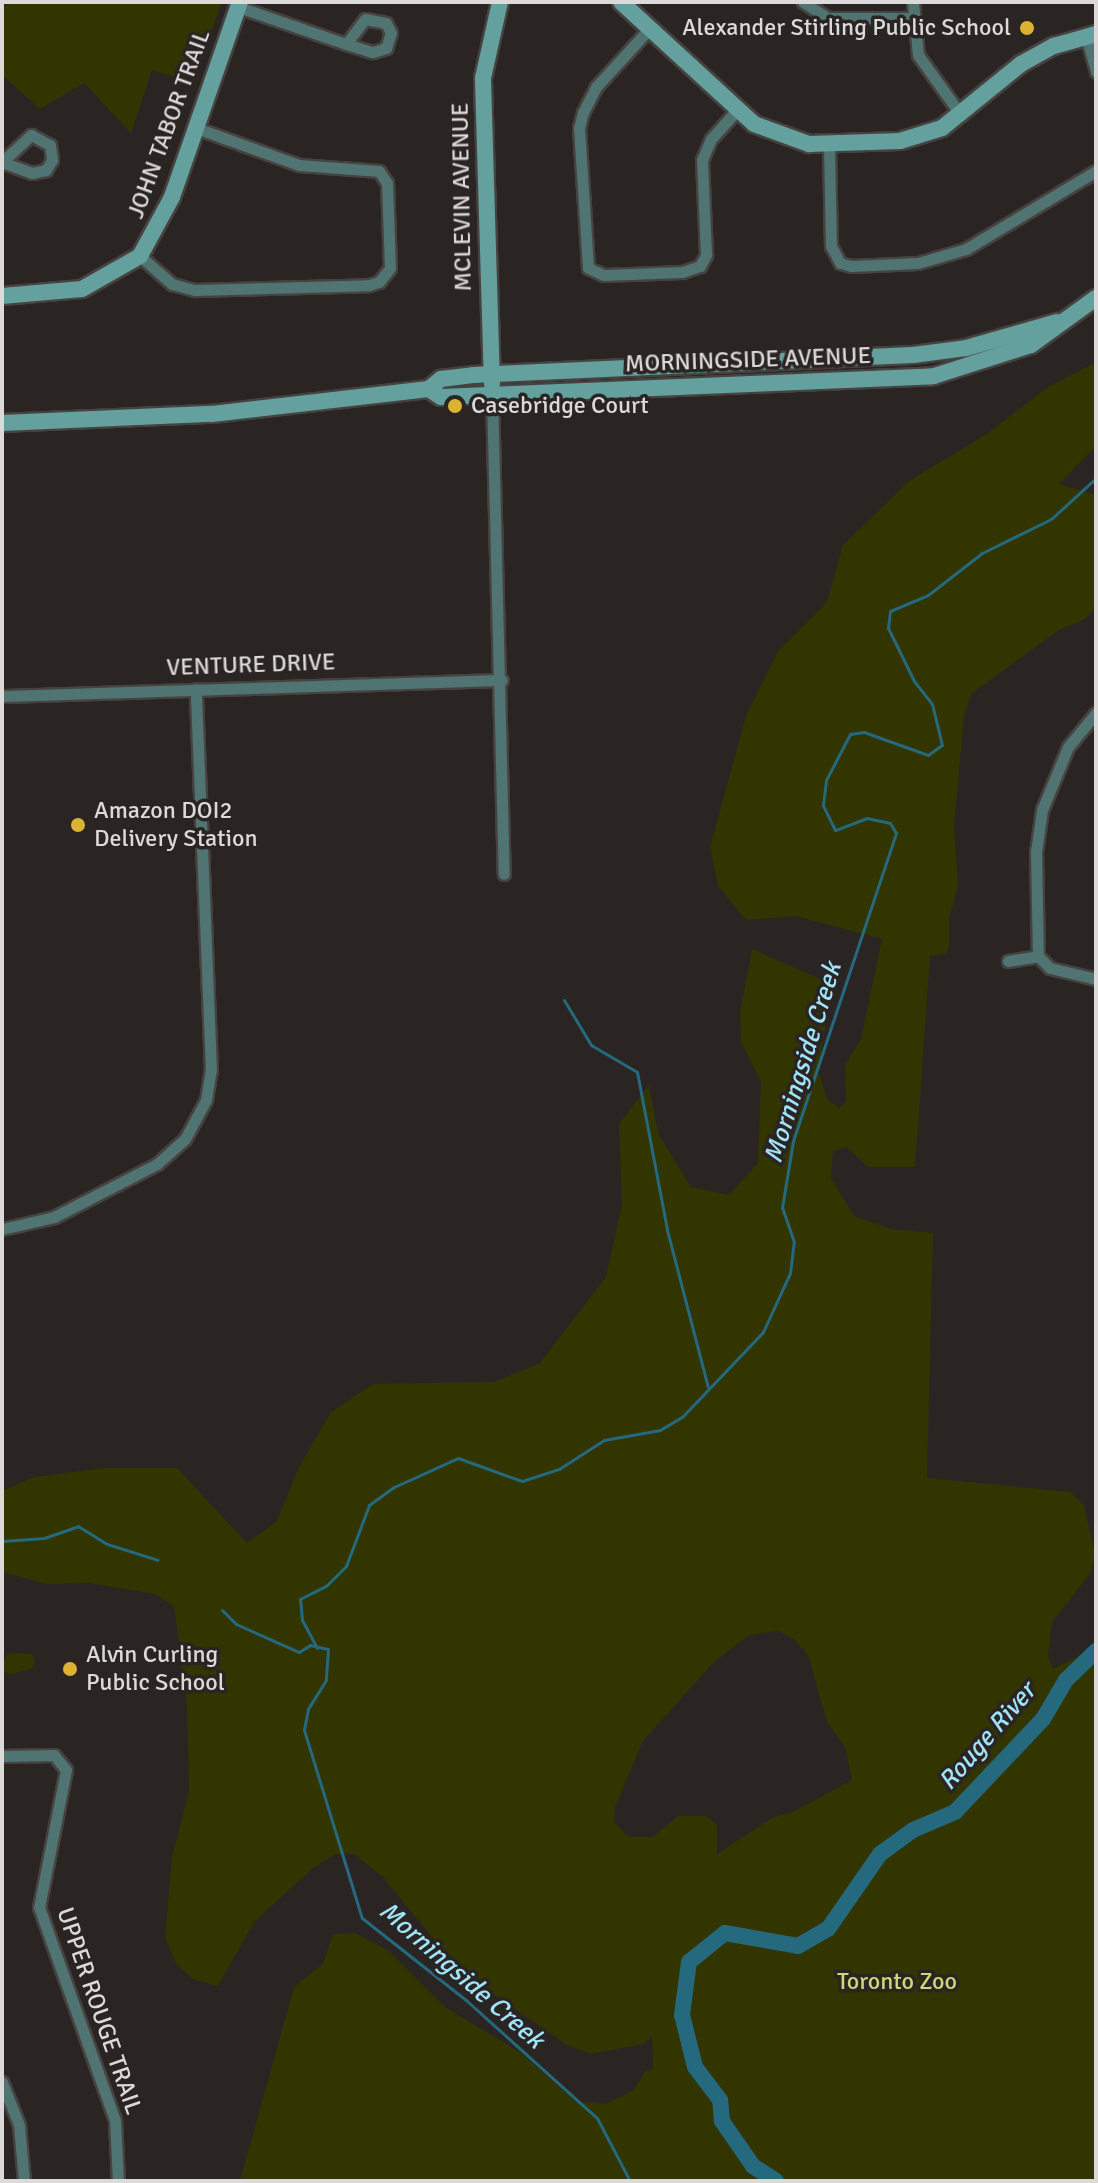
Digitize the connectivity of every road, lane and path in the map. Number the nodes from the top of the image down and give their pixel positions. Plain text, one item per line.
1 (500, 2) edge
2 (621, 2) edge
3 (803, 2) edge
4 (913, 2) edge
5 (239, 5) edge
6 (913, 18) junction
7 (650, 28) junction
8 (1091, 35) edge
9 (346, 44) dead end
10 (1096, 72) edge
11 (737, 110) junction
12 (961, 115) junction
13 (196, 128) junction
14 (829, 145) junction
15 (1096, 171) edge
16 (140, 256) junction
17 (2, 296) edge
18 (1096, 298) edge
19 (1057, 322) junction
20 (491, 374) junction
21 (429, 389) junction
22 (492, 394) junction
23 (2, 423) edge
24 (502, 680) junction
25 (196, 689) junction
26 (2, 696) edge
27 (1096, 713) edge
28 (504, 874) dead end
29 (1038, 956) junction
30 (1008, 961) dead end
31 (1096, 979) edge
32 (2, 1229) edge
33 (2, 1756) edge
34 (2, 2082) edge
35 (24, 2181) edge
36 (118, 2181) edge

1 - 20 main road, MCLEVIN AVENUE
2 - 7 main road
3 - 6 street
4 - 6 street
5 - 9 street
5 - 13 main road, JOHN TABOR TRAIL
6 - 12 street
7 - 11 main road
7 - 11 street
8 - 10 street
8 - 12 main road
11 - 14 main road
12 - 14 main road
13 - 16 main road, JOHN TABOR TRAIL
13 - 16 street
14 - 15 street
16 - 17 main road, JOHN TABOR TRAIL
18 - 19 main road, MORNINGSIDE AVENUE
19 - 20 main road, MORNINGSIDE AVENUE
19 - 22 main road, MORNINGSIDE AVENUE
20 - 21 main road, MORNINGSIDE AVENUE
20 - 22 main road, MCLEVIN AVENUE
21 - 22 main road, MORNINGSIDE AVENUE
21 - 23 main road, MORNINGSIDE AVENUE
22 - 24 street
24 - 25 street, VENTURE DRIVE
24 - 28 street
25 - 26 street, VENTURE DRIVE
25 - 32 street
27 - 29 street
29 - 30 street
29 - 31 street
33 - 36 street, UPPER ROUGE TRAIL
34 - 35 street

